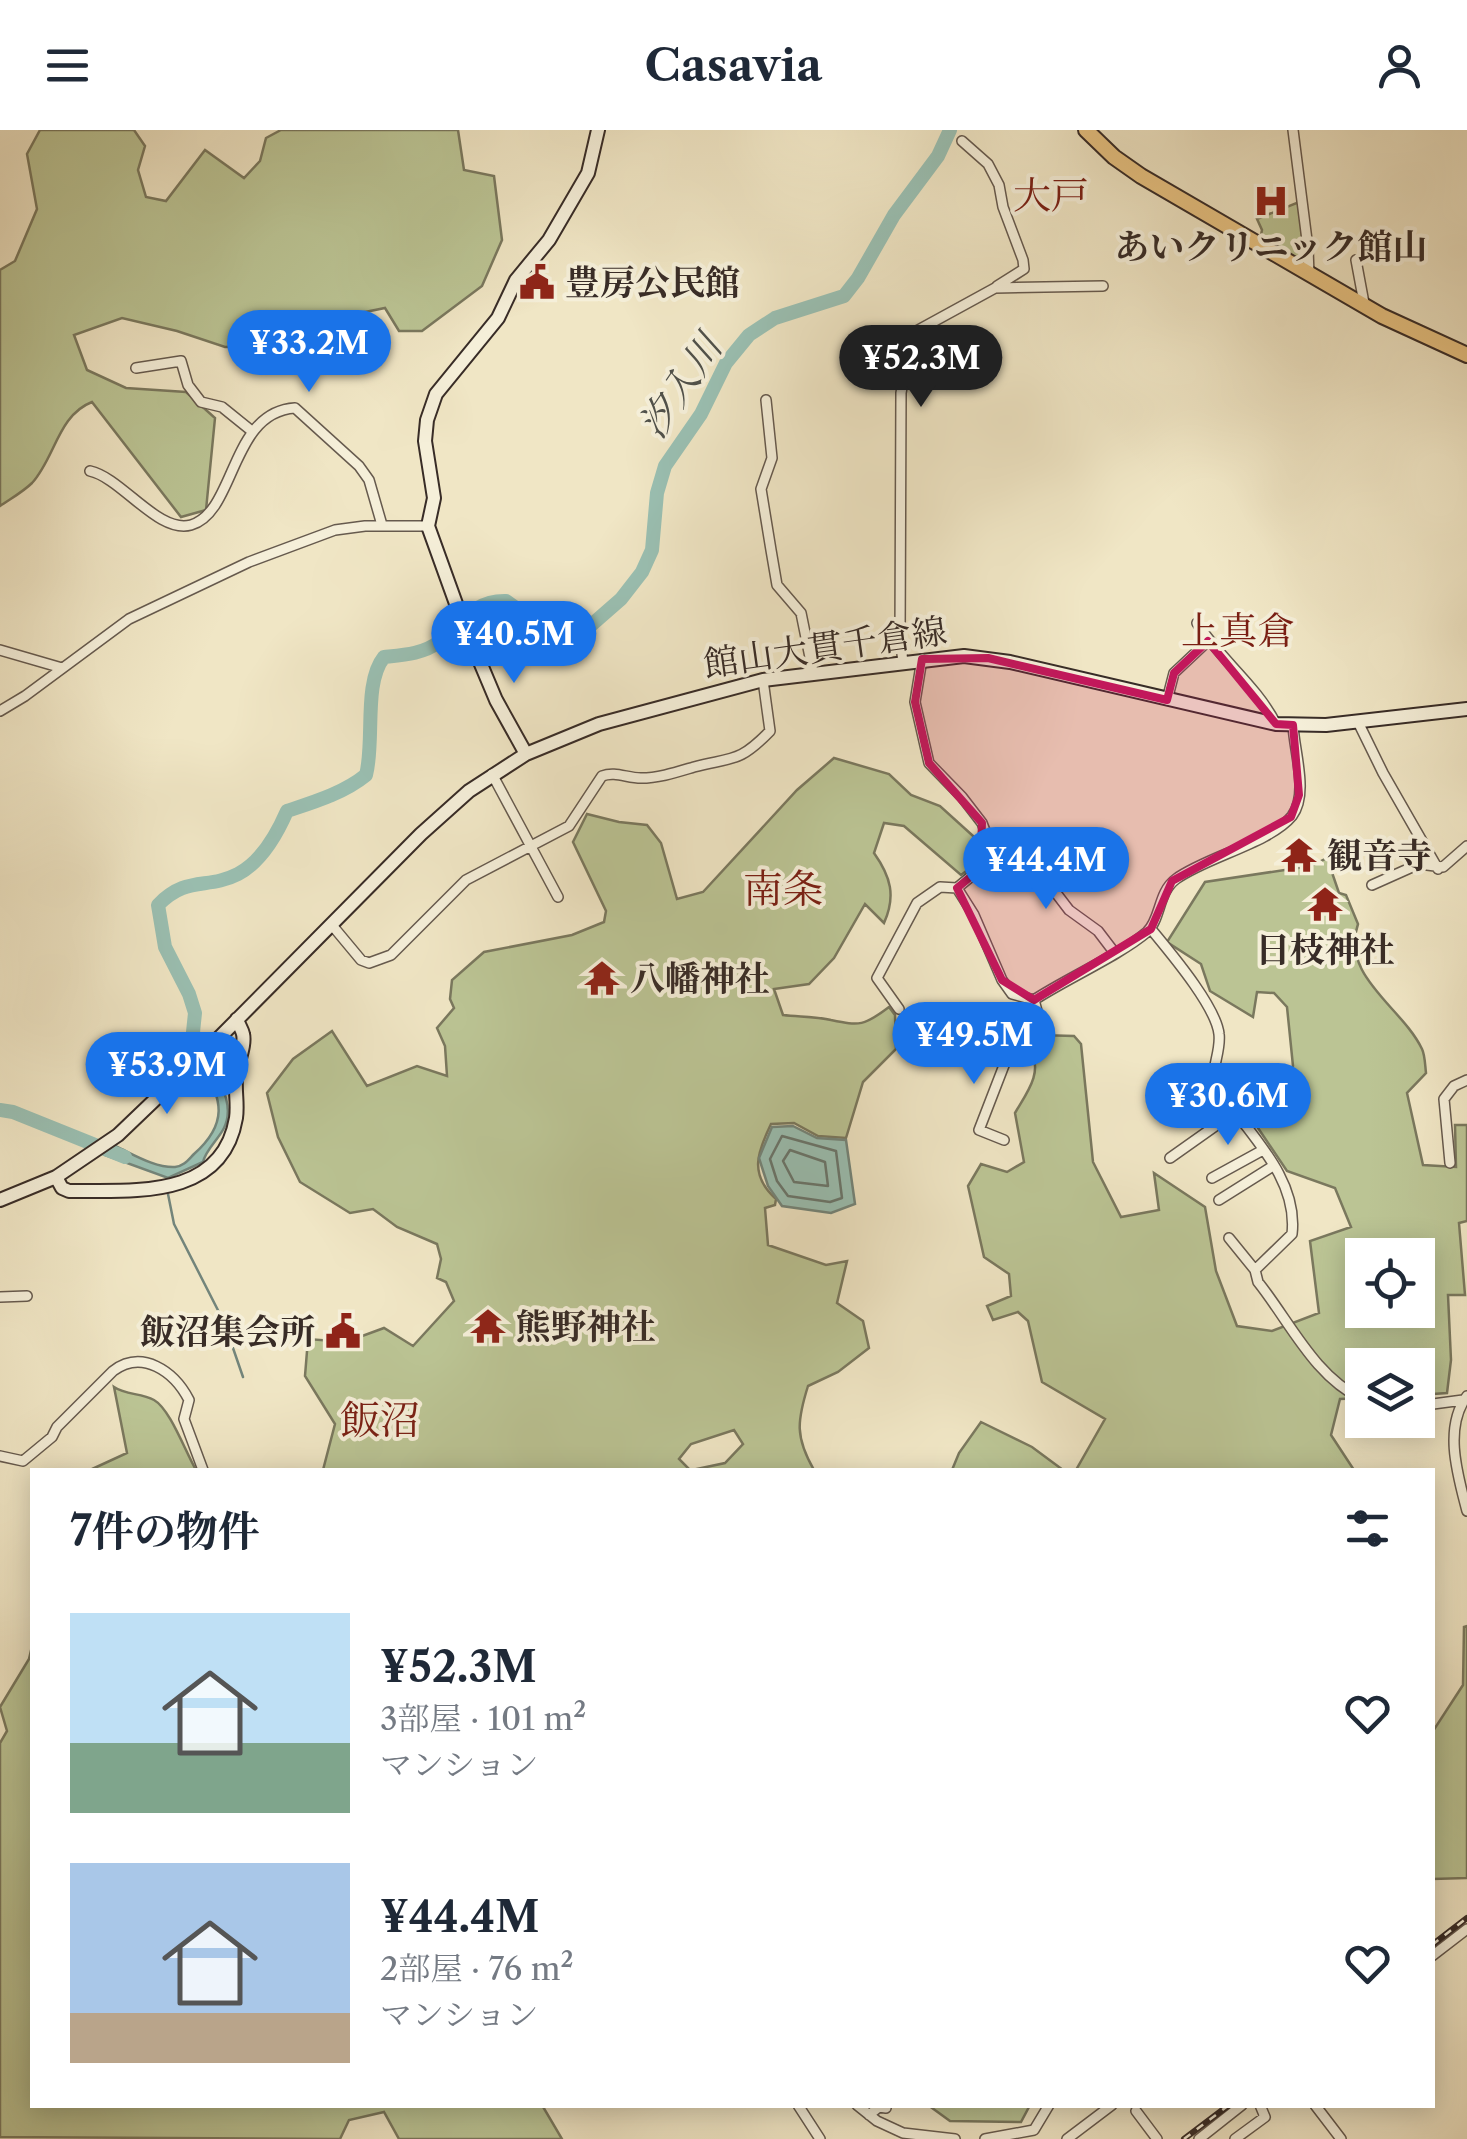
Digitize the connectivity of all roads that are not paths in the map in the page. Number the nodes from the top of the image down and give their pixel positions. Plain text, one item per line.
1 (598, 130) edge
2 (1086, 130) edge
3 (1294, 130) edge
4 (962, 141) dead end
5 (1356, 260) dead end
6 (1308, 275) junction
7 (1103, 286) dead end
8 (995, 288) junction
9 (1365, 306) junction
10 (1467, 354) edge
11 (136, 368) dead end
12 (766, 400) dead end
13 (253, 432) junction
14 (90, 471) dead end
15 (382, 525) junction
16 (428, 526) junction
17 (1197, 623) dead end
18 (1208, 640) junction
19 (0, 650) edge
20 (922, 660) junction
21 (904, 662) junction
22 (62, 668) junction
23 (814, 672) junction
24 (763, 680) junction
25 (1166, 700) junction
26 (1467, 709) edge
27 (0, 710) edge
28 (1358, 722) junction
29 (1276, 724) junction
30 (1293, 725) junction
31 (526, 754) junction
32 (492, 774) junction
33 (1017, 842) dead end
34 (1467, 846) edge
35 (531, 848) junction
36 (1438, 868) junction
37 (1372, 885) dead end
38 (957, 888) junction
39 (558, 897) dead end
40 (331, 924) junction
41 (1150, 929) junction
42 (1114, 952) junction
43 (1034, 1000) junction
44 (899, 1009) dead end
45 (237, 1020) junction
46 (1467, 1080) edge
47 (1235, 1112) junction
48 (1004, 1140) dead end
49 (1263, 1150) junction
50 (1170, 1158) dead end
51 (1450, 1164) dead end
52 (1273, 1166) junction
53 (56, 1177) junction
54 (1212, 1178) dead end
55 (0, 1200) edge
56 (1218, 1200) dead end
57 (1229, 1238) dead end
58 (1255, 1270) junction
59 (26, 1296) dead end
60 (0, 1297) edge
61 (1345, 1390) edge
62 (1465, 1398) edge
63 (1435, 1403) edge
64 (0, 1456) edge
65 (202, 1468) edge
66 (1467, 1511) edge
67 (1467, 1930) edge
68 (1435, 1954) edge
69 (800, 2108) edge
70 (861, 2108) edge
71 (878, 2108) edge
72 (1048, 2108) edge
73 (1108, 2108) edge
74 (1239, 2108) edge
75 (1261, 2108) edge
76 (1317, 2108) edge
77 (1136, 2111) dead end
78 (869, 2115) junction
79 (1037, 2135) edge
80 (1204, 2138) edge
81 (820, 2139) edge
82 (954, 2139) edge
83 (985, 2139) edge
84 (1067, 2139) edge
85 (1156, 2139) edge
86 (1235, 2139) edge
87 (1341, 2139) edge

1 - 16 main road
2 - 6 main road
3 - 6 street
4 - 8 street
5 - 9 street
6 - 9 main road
7 - 8 street
8 - 21 street
9 - 10 main road
11 - 13 street
12 - 23 street
13 - 14 street
13 - 15 street
15 - 16 street
15 - 22 street
16 - 31 main road
17 - 18 street
18 - 25 street
18 - 29 street
19 - 22 street
20 - 21 main road, 館山大貫千倉線
20 - 25 main road, 館山大貫千倉線
20 - 38 street
21 - 23 main road, 館山大貫千倉線
22 - 27 street
23 - 24 main road, 館山大貫千倉線
24 - 31 main road, 館山大貫千倉線
24 - 35 street
25 - 29 main road, 館山大貫千倉線
26 - 28 main road, 館山大貫千倉線
28 - 30 main road, 館山大貫千倉線
28 - 36 street
29 - 30 main road, 館山大貫千倉線
30 - 41 street
31 - 32 main road, 館山大貫千倉線
32 - 35 street
32 - 40 main road, 館山大貫千倉線
33 - 42 street
34 - 36 street
35 - 39 street
35 - 40 street
36 - 37 street
38 - 43 street
38 - 44 street
40 - 45 main road, 館山大貫千倉線
41 - 42 street
41 - 47 street
42 - 43 street
43 - 48 street
45 - 53 main road, 館山大貫千倉線
45 - 53 main road
46 - 51 street
47 - 49 street
47 - 50 street
49 - 52 street
49 - 54 street
52 - 56 street
52 - 58 street
53 - 55 main road, 館山大貫千倉線
57 - 58 street
58 - 61 street
59 - 60 street
62 - 63 street
62 - 66 street
64 - 65 street
67 - 68 street
69 - 81 street
70 - 78 street
71 - 78 street
72 - 79 street
73 - 84 street
74 - 80 street
75 - 86 street
76 - 87 street
77 - 85 street
78 - 82 street
79 - 83 street

